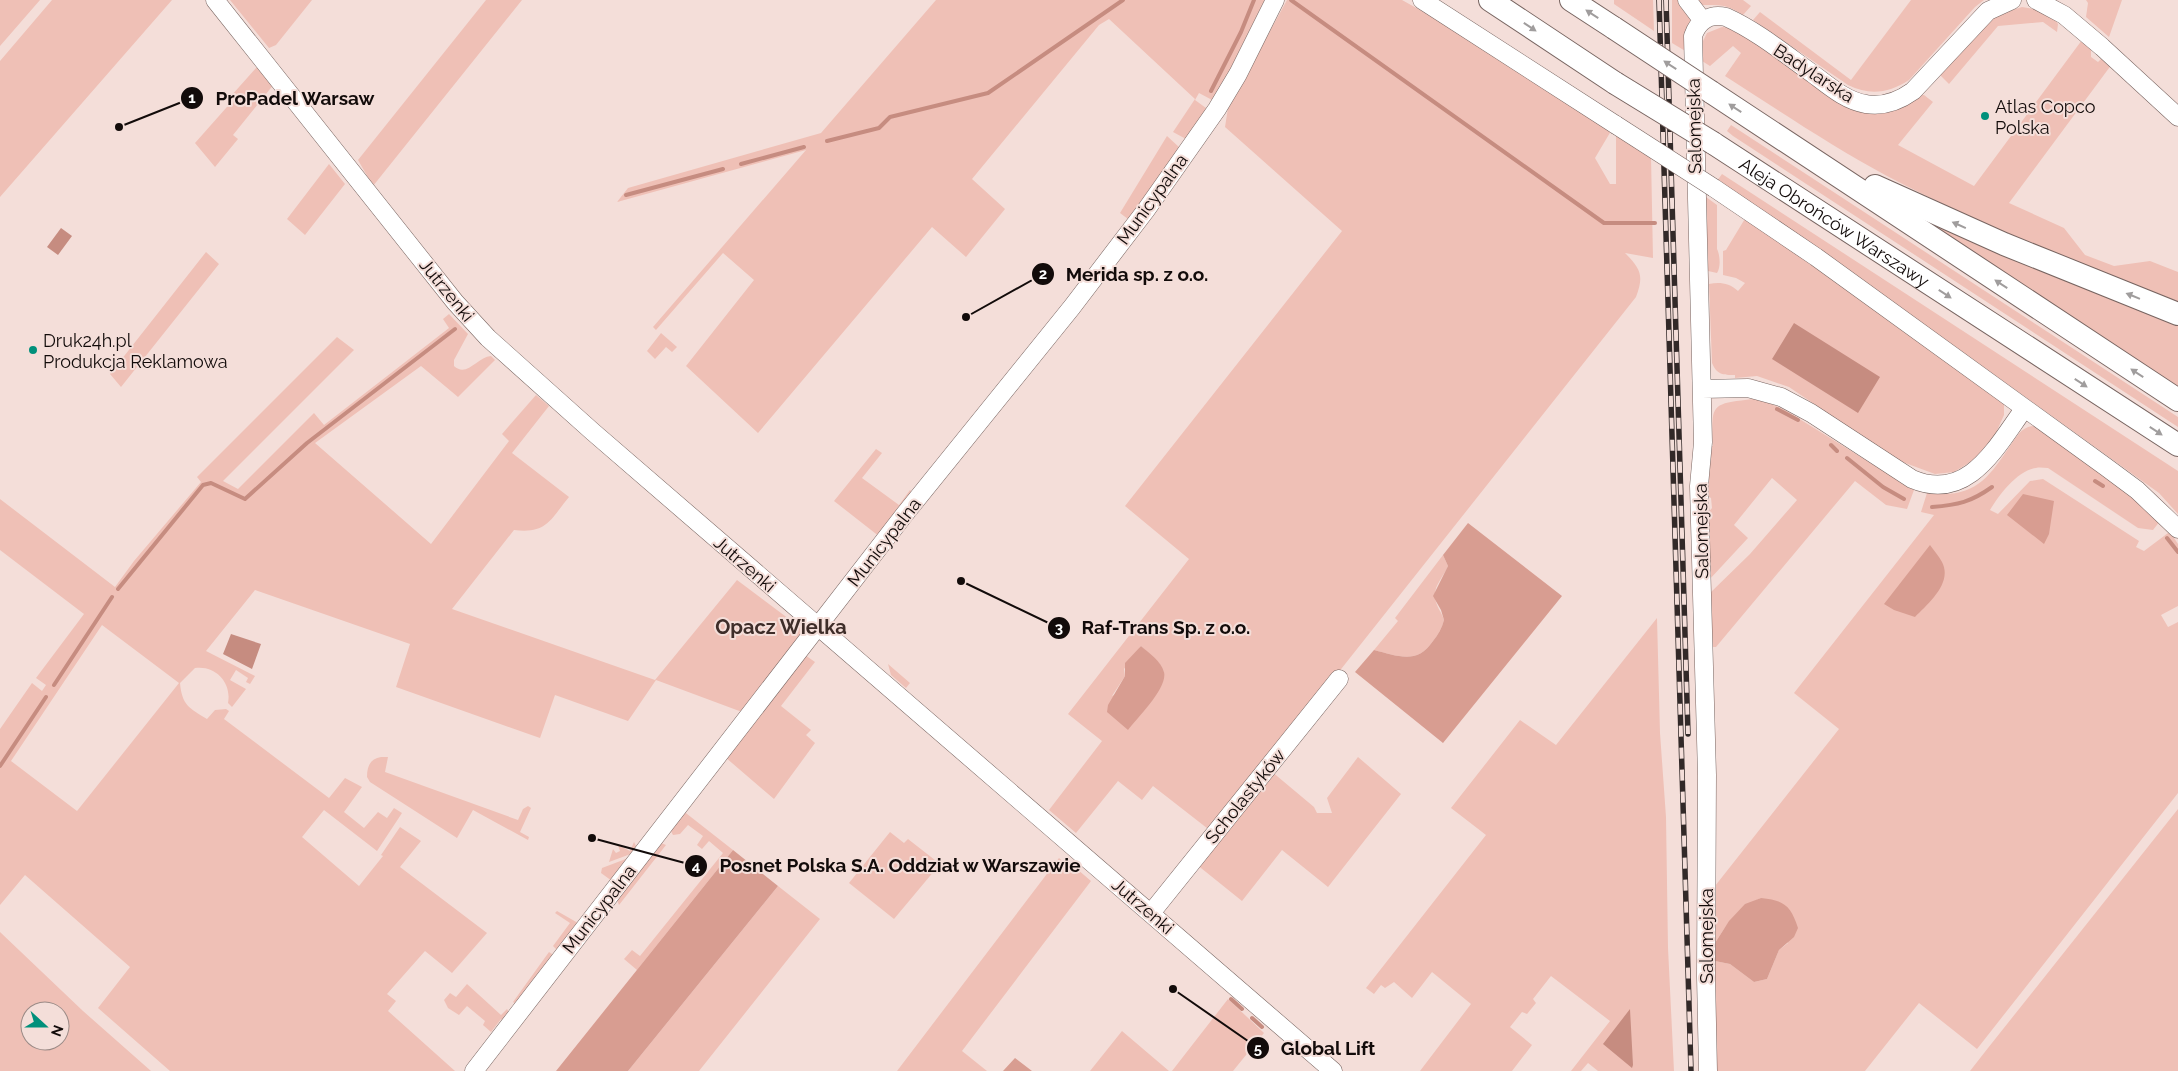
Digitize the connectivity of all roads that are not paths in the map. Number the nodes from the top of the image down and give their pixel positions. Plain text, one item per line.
1 (215, 0) edge
2 (1275, 0) edge
3 (1422, 0) edge
4 (1490, 0) edge
5 (1571, 0) edge
6 (1687, 0) edge
7 (2012, 0) edge
8 (2036, 0) edge
9 (1703, 20) junction
10 (2178, 117) edge
11 (1760, 123) junction
12 (2178, 314) edge
13 (1702, 389) junction
14 (2178, 400) edge
15 (2024, 409) junction
16 (2178, 445) edge
17 (2178, 529) edge
18 (818, 627) junction
19 (1339, 679) dead end
20 (1151, 913) junction
21 (474, 1071) edge
22 (1333, 1071) edge
23 (1708, 1071) edge

1 - 18 street, Jutrzenki
2 - 18 street, Municypalna
3 - 15 street, bridge
4 -> 16 main road, Aleja Obrońców Warszawy, bridge
11 -> 5 main road, bridge
6 - 9 street
7 - 9 street, Badylarska
8 - 10 street
9 - 13 street, Salomejska
12 -> 11 main road
14 -> 11 main road
13 - 15 street
13 - 23 street, Salomejska
15 - 17 street
18 - 20 street, Jutrzenki
18 - 21 street, Municypalna
19 - 20 street, Scholastyków
20 - 22 street, Jutrzenki

